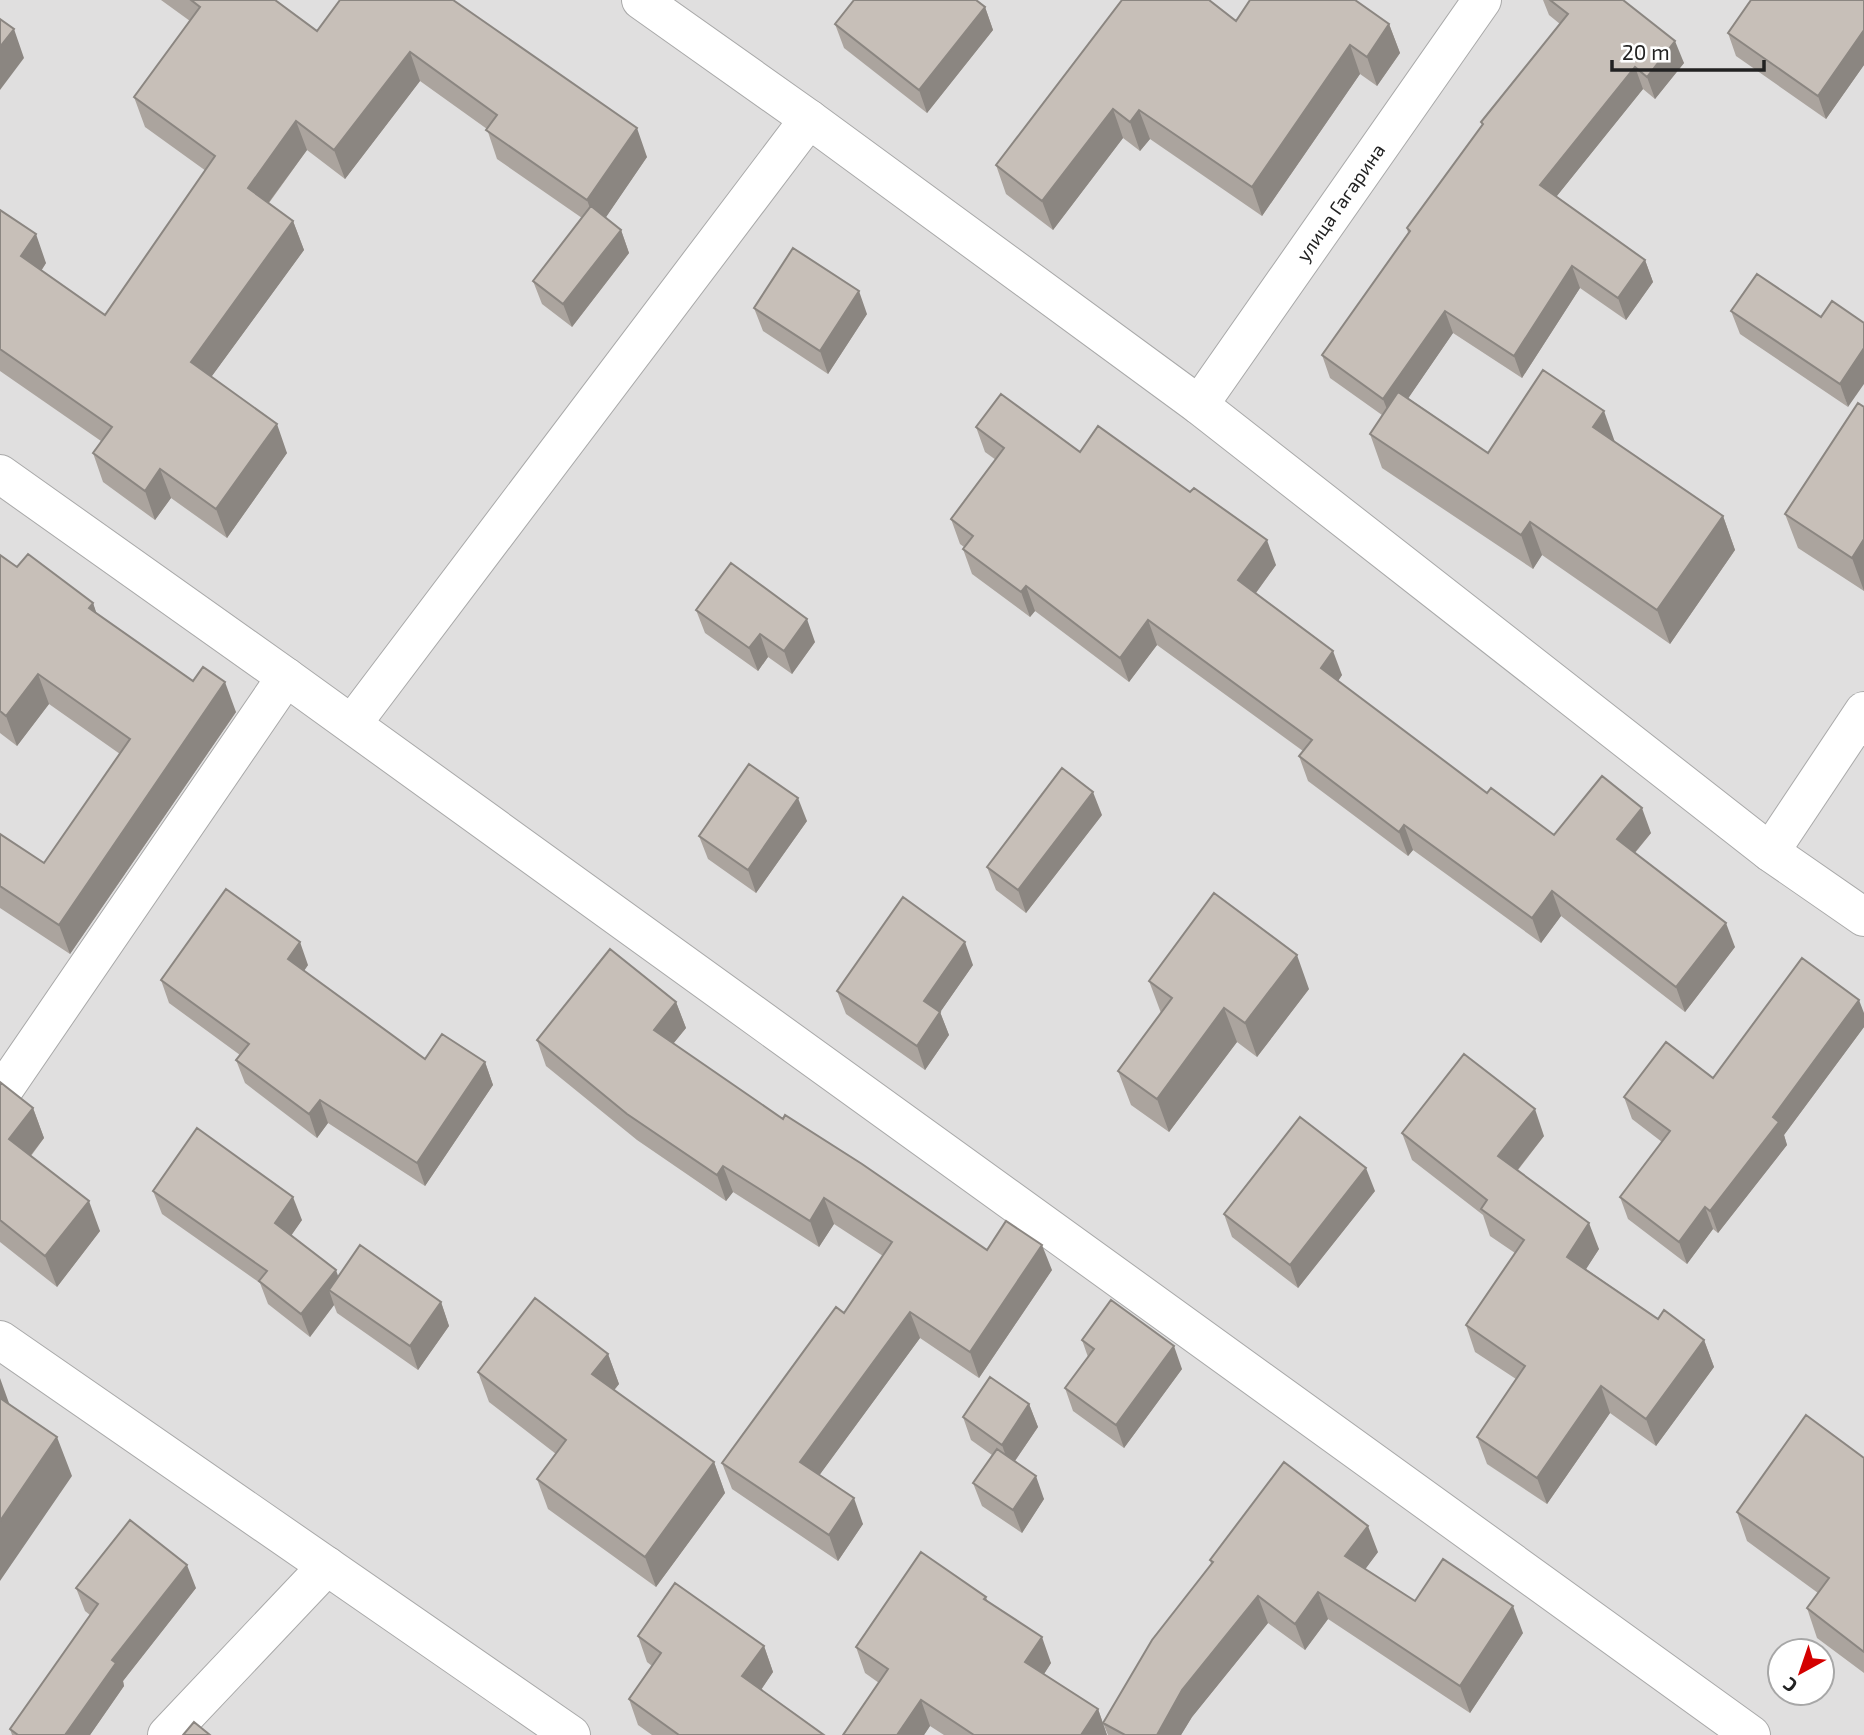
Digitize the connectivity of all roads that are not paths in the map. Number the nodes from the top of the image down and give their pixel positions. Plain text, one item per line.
1 (641, 0) edge
2 (1482, 0) edge
3 (809, 119) junction
4 (1199, 405) junction
5 (0, 474) edge
6 (286, 677) junction
7 (1864, 711) edge
8 (352, 724) junction
9 (1770, 852) junction
10 (1864, 917) edge
11 (0, 1095) edge
12 (0, 1340) edge
13 (327, 1566) junction
14 (167, 1735) edge
15 (571, 1735) edge
16 (1751, 1735) edge

1 - 3 street
2 - 4 street, улица Гагарина
3 - 4 street
3 - 8 street
4 - 9 street
5 - 6 street
6 - 8 street
6 - 11 street
7 - 9 street
8 - 16 street
9 - 10 street
12 - 13 street
13 - 14 street
13 - 15 street

